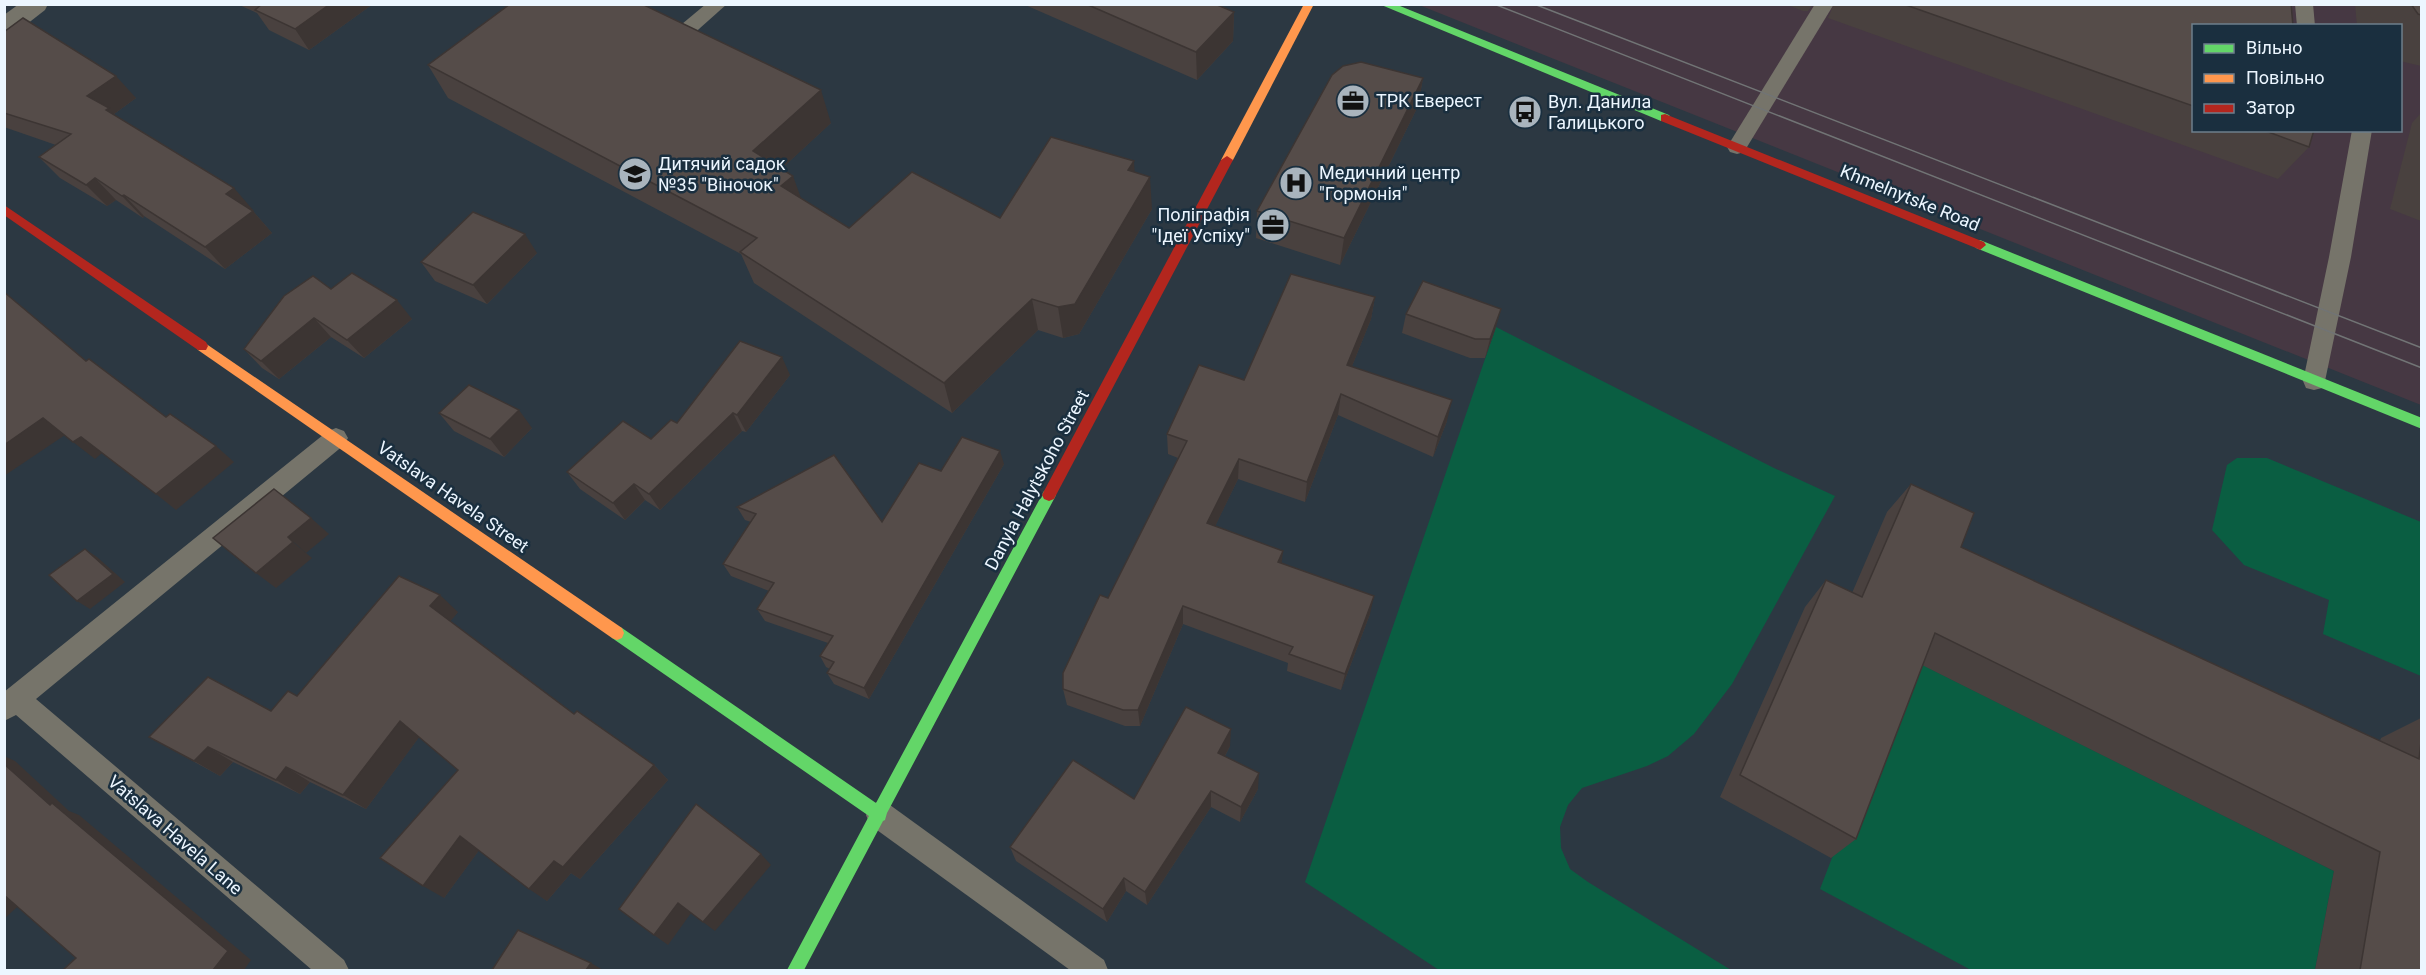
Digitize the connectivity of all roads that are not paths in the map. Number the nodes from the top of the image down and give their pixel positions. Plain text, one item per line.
1 (36, 4) edge
2 (718, 4) edge
3 (1309, 4) edge
4 (1384, 4) edge
5 (1825, 4) edge
6 (2304, 4) edge
7 (2306, 24) edge
8 (4, 29) edge
9 (683, 33) edge
10 (2362, 132) edge
11 (1737, 147) junction
12 (4, 209) edge
13 (2314, 381) junction
14 (2421, 424) edge
15 (336, 438) junction
16 (11, 704) edge
17 (880, 815) junction
18 (334, 970) edge
19 (795, 970) edge
20 (1094, 970) edge

1 - 8 street
2 - 9 lane
3 - 17 street, Danyla Halytskoho Street
4 - 11 street, Khmelnytske Road
5 - 11 lane
6 - 7 lane
10 - 13 lane
11 - 13 street, Khmelnytske Road
12 - 15 street, Vatslava Havela Street
13 - 14 street, Khmelnytske Road
15 - 16 lane
15 - 17 street, Vatslava Havela Street
16 - 18 lane, Vatslava Havela Lane
17 - 19 street, Danyla Halytskoho Street
17 - 20 lane

